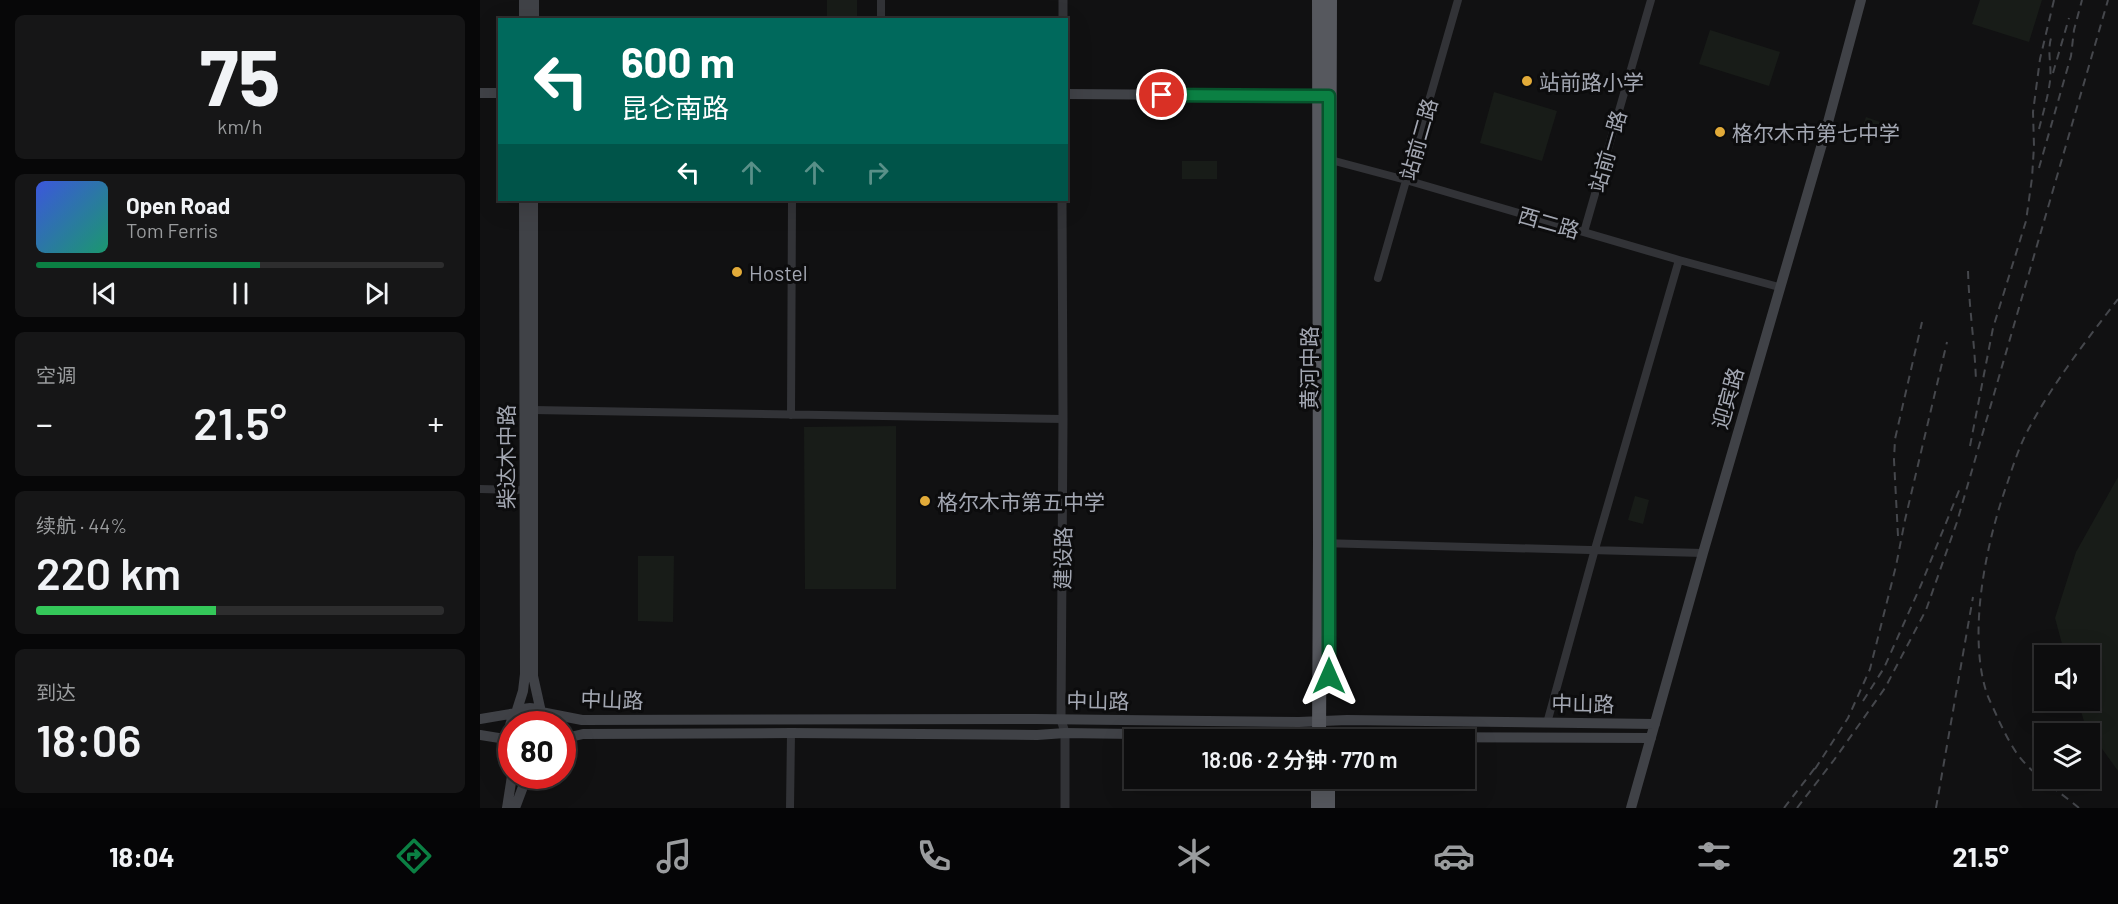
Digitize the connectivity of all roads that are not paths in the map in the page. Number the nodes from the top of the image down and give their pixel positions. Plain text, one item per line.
1 (524, 0) edge
2 (534, 0) edge
3 (881, 0) edge
4 (1063, 0) edge
5 (1319, 0) edge
6 (1329, 0) edge
7 (1458, 0) edge
8 (1651, 0) edge
9 (1862, 0) edge
10 (524, 18) edge
11 (534, 18) edge
12 (881, 18) edge
13 (1063, 18) edge
14 (480, 93) edge
15 (498, 93) edge
16 (1068, 94) edge
17 (1324, 96) junction
18 (1324, 159) junction
19 (1406, 180) junction
20 (524, 201) edge
21 (533, 201) edge
22 (792, 201) edge
23 (1062, 201) edge
24 (1584, 232) junction
25 (1679, 260) junction
26 (1378, 278) dead end
27 (1779, 287) junction
28 (533, 411) junction
29 (791, 414) junction
30 (1064, 419) junction
31 (480, 489) edge
32 (525, 489) junction
33 (1325, 544) junction
34 (1595, 549) junction
35 (1703, 553) junction
36 (517, 711) edge
37 (521, 711) edge
38 (541, 711) joint
39 (498, 716) edge
40 (480, 719) edge
41 (576, 719) edge
42 (1061, 719) junction
43 (1324, 720) junction
44 (1547, 723) junction
45 (1655, 724) junction
46 (1324, 729) edge
47 (791, 733) junction
48 (1065, 733) junction
49 (1124, 734) edge
50 (480, 735) edge
51 (576, 736) edge
52 (498, 737) edge
53 (1475, 738) edge
54 (1651, 738) junction
55 (510, 789) edge
56 (522, 789) edge
57 (1318, 789) edge
58 (1328, 789) edge
59 (507, 808) edge
60 (515, 808) edge
61 (790, 808) edge
62 (1065, 808) edge
63 (1318, 808) edge
64 (1328, 808) edge
65 (1631, 808) edge

1 - 10 main road
2 - 11 main road
3 - 12 street
4 - 13 street
5 - 17 highway, 黄河中路
6 - 17 highway, 黄河中路
7 - 19 street, 站前二路
8 - 24 street, 站前一路
9 - 27 main road, 迎宾路
14 - 15 main road
16 - 17 main road
17 - 18 highway, 黄河中路
18 - 19 street, 西二路
18 - 33 highway, 黄河中路
19 - 24 street, 西二路
19 - 26 street, 站前二路
20 - 32 main road, 柴达木中路
21 - 28 main road, 柴达木中路
22 - 29 street
23 - 30 street, 建设路
24 - 25 street, 西二路
25 - 27 street, 西二路
25 - 34 street
27 - 35 main road, 迎宾路
28 - 29 street
28 - 38 main road, 柴达木中路
29 - 30 street
30 - 42 street, 建设路
31 - 32 street
32 - 36 main road, 柴达木中路
33 - 34 street
33 - 43 highway, 黄河中路
34 - 35 street
34 - 44 street
35 - 45 main road, 迎宾路
37 - 38 main road, 中山路
39 - 40 main road
41 - 42 main road, 中山路
42 - 43 main road, 中山路
42 - 48 street, 建设路
43 - 44 main road, 中山路
43 - 46 highway, 黄河中路
44 - 45 main road, 中山路
45 - 54 main road, 迎宾路
47 - 48 main road, 中山路
47 - 51 main road, 中山路
47 - 61 street
48 - 49 main road, 中山路
48 - 62 street, 建设路
50 - 52 main road
53 - 54 main road, 中山路
54 - 65 main road, 迎宾路
55 - 59 main road
56 - 60 main road
57 - 63 highway
58 - 64 highway

